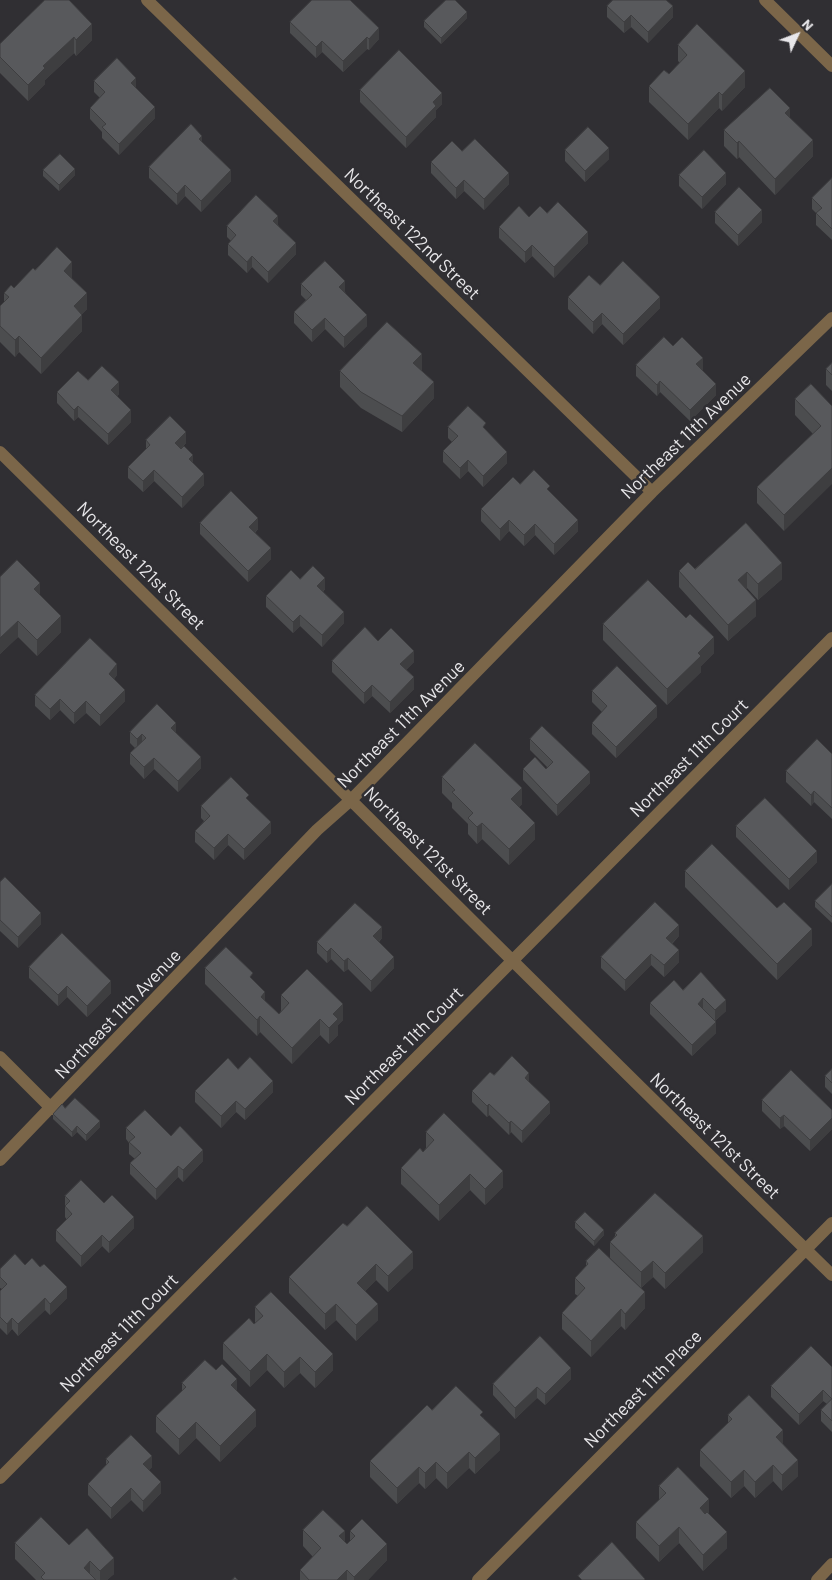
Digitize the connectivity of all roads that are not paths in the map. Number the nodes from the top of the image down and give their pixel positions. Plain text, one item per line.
1 (147, 0) edge
2 (764, 0) edge
3 (832, 66) edge
4 (832, 318) edge
5 (0, 452) edge
6 (652, 492) junction
7 (832, 638) edge
8 (352, 799) junction
9 (512, 962) junction
10 (0, 1057) edge
11 (52, 1108) junction
12 (0, 1160) edge
13 (832, 1222) edge
14 (805, 1249) junction
15 (832, 1275) edge
16 (0, 1478) edge
17 (832, 1564) edge
18 (478, 1580) edge
19 (816, 1580) edge

1 - 6 street, Northeast 122nd Street
2 - 3 street
4 - 6 street, Northeast 11th Avenue
5 - 8 street, Northeast 121st Street
6 - 8 street, Northeast 11th Avenue
7 - 9 street, Northeast 11th Court
8 - 9 street, Northeast 121st Street
8 - 11 street, Northeast 11th Avenue
9 - 14 street, Northeast 121st Street
9 - 16 street, Northeast 11th Court
10 - 11 street
11 - 12 street, Northeast 11th Avenue
13 - 14 street, Northeast 11th Place
14 - 15 street, Northeast 121st Street
14 - 18 street, Northeast 11th Place
17 - 19 street

